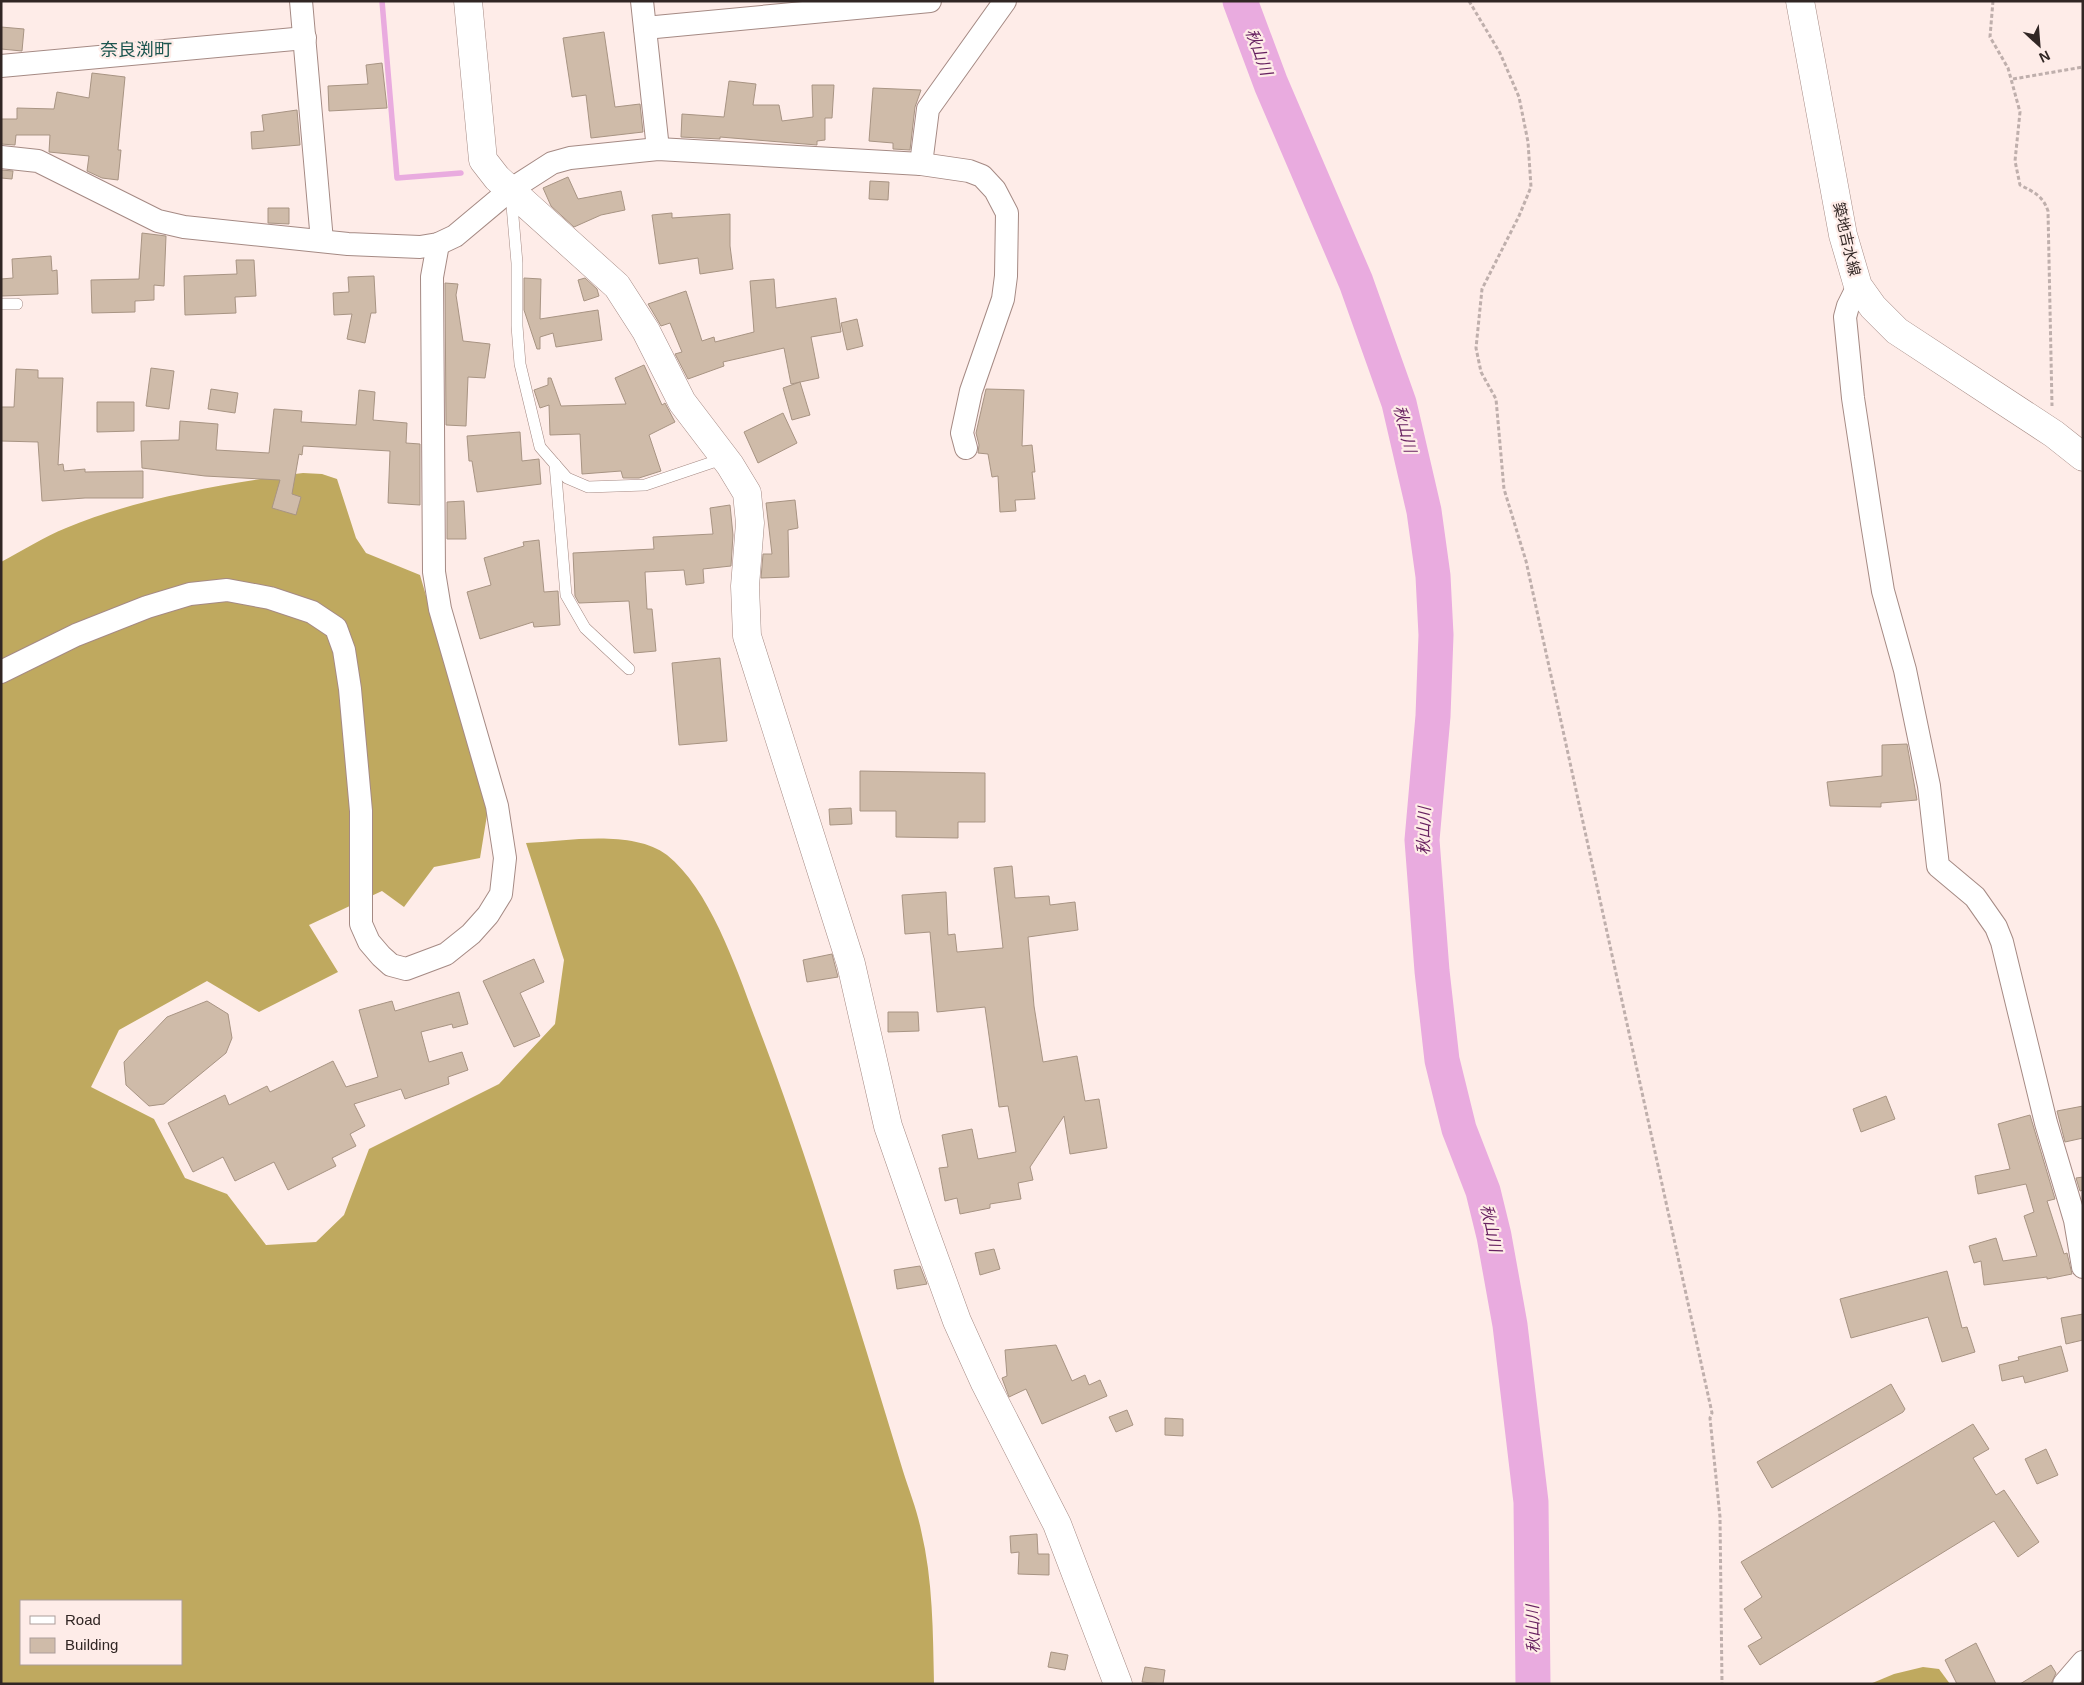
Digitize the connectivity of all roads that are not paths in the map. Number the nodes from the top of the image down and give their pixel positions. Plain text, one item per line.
1 (301, 1) edge
2 (468, 1) edge
3 (642, 1) edge
4 (930, 1) edge
5 (1005, 1) edge
6 (1800, 1) edge
7 (805, 7) edge
8 (645, 28) junction
9 (305, 38) junction
10 (1, 66) edge
11 (658, 149) junction
12 (1, 158) edge
13 (921, 164) junction
14 (510, 190) junction
15 (322, 241) junction
16 (438, 244) junction
17 (1858, 286) junction
18 (1, 304) edge
19 (17, 304) dead end
20 (966, 448) dead end
21 (2083, 456) edge
22 (725, 458) junction
23 (555, 464) junction
24 (630, 669) dead end
25 (1, 672) edge
26 (2083, 1267) edge
27 (2083, 1662) edge
28 (1118, 1684) edge
29 (2064, 1684) edge

1 - 9 street
2 - 14 street
3 - 8 street
4 - 7 street
5 - 13 street
6 - 17 street, 築地吉水線
7 - 8 street
8 - 11 street
9 - 10 street
9 - 15 street
11 - 13 street
11 - 14 street
12 - 15 street
13 - 20 street
14 - 16 street
14 - 22 street
14 - 23 lane
15 - 16 street
16 - 25 street
17 - 21 street, 築地吉水線
17 - 26 street
18 - 19 lane
22 - 23 lane
22 - 28 street
23 - 24 lane
27 - 29 street

